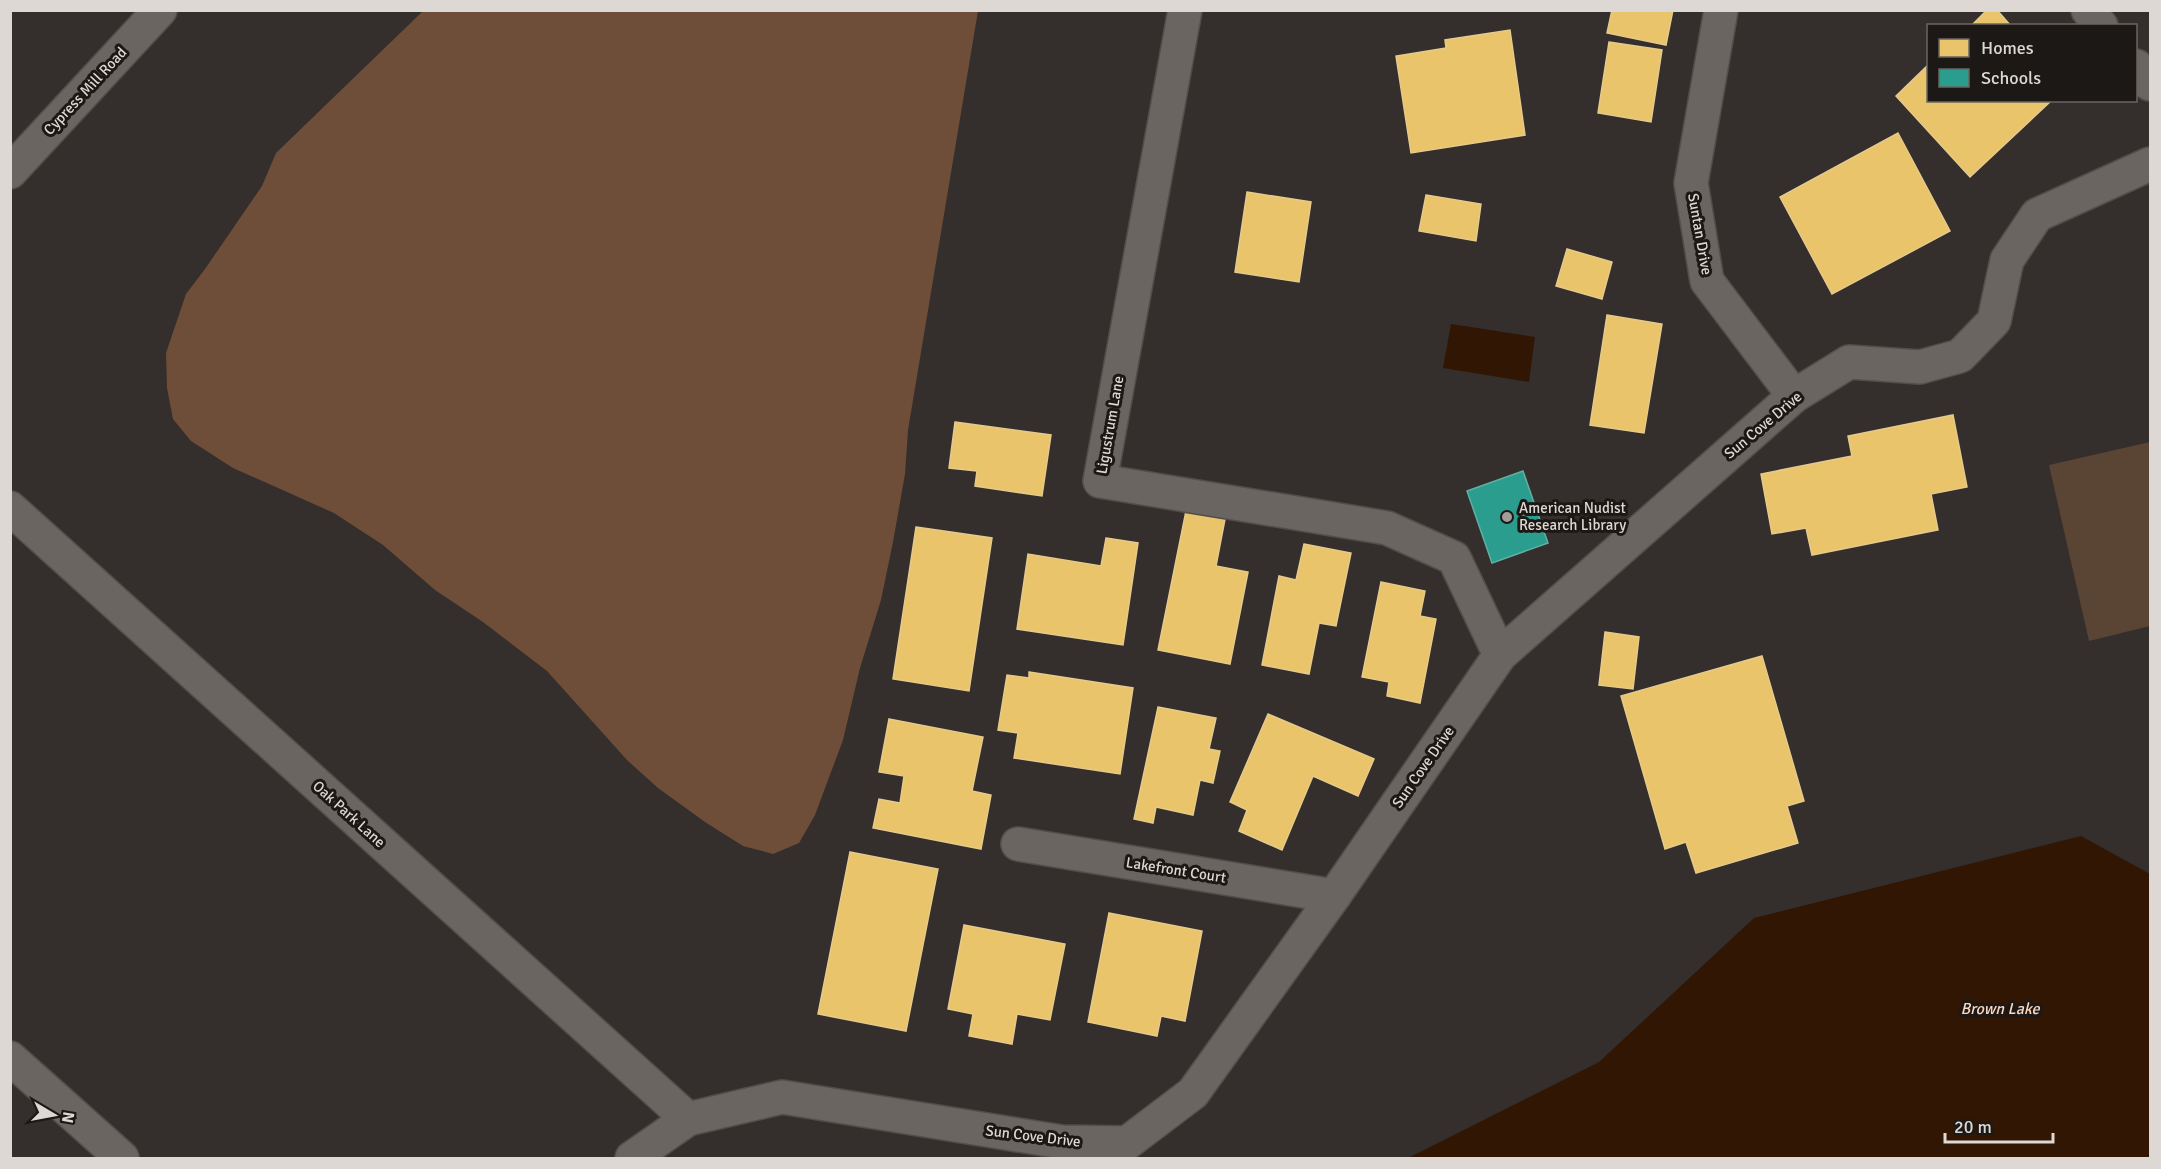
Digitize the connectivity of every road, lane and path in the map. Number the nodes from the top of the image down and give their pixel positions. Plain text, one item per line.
1 (160, 10) edge
2 (1185, 10) edge
3 (1721, 10) edge
4 (2088, 10) edge
5 (2099, 24) edge
6 (2137, 67) edge
7 (2151, 84) edge
8 (2151, 164) edge
9 (10, 172) edge
10 (1794, 396) junction
11 (10, 508) edge
12 (1500, 655) junction
13 (1018, 844) dead end
14 (1334, 896) junction
15 (10, 1058) edge
16 (688, 1119) junction
17 (122, 1158) edge
18 (632, 1158) edge

1 - 9 street, Cypress Mill Road
2 - 12 street, Ligustrum Lane
3 - 10 street, Suntan Drive
4 - 5 street
6 - 7 street
8 - 10 street, Sun Cove Drive
10 - 12 street, Sun Cove Drive
11 - 16 street, Oak Park Lane
12 - 14 street, Sun Cove Drive
13 - 14 street, Lakefront Court
14 - 16 street, Sun Cove Drive
15 - 17 street
16 - 18 street, Sun Cove Drive

